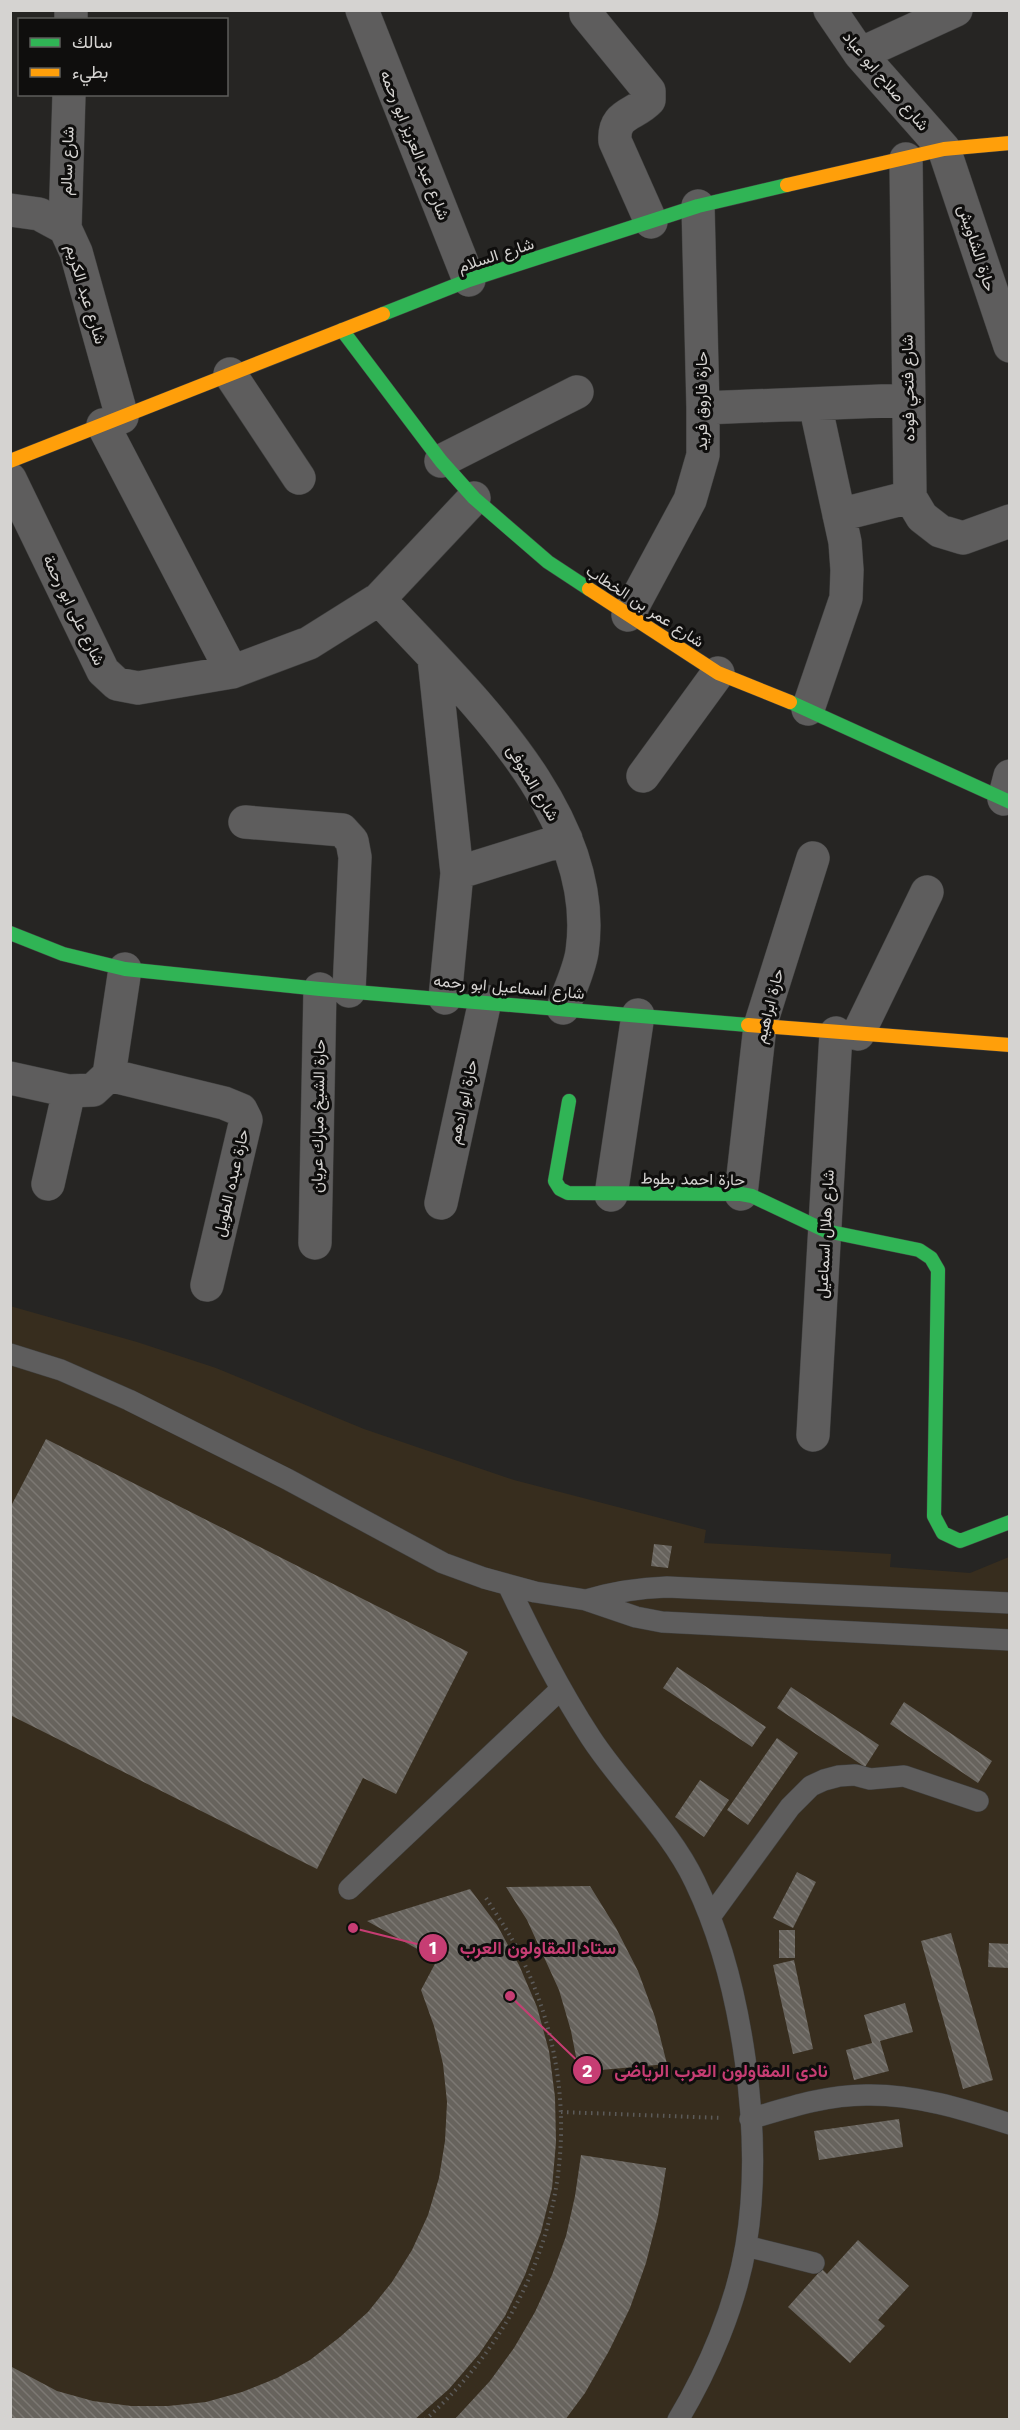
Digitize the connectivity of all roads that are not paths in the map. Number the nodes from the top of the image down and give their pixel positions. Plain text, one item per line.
1 (362, 10) edge
2 (586, 10) edge
3 (830, 10) edge
4 (956, 10) edge
5 (860, 54) junction
6 (69, 96) edge
7 (1010, 143) edge
8 (944, 150) junction
9 (906, 159) junction
10 (698, 206) junction
11 (10, 210) edge
12 (651, 222) junction
13 (65, 228) junction
14 (469, 280) junction
15 (342, 330) junction
16 (1010, 346) edge
17 (230, 374) junction
18 (577, 392) dead end
19 (907, 400) junction
20 (815, 404) junction
21 (703, 408) junction
22 (112, 421) junction
23 (10, 461) edge
24 (441, 461) junction
25 (10, 478) edge
26 (299, 478) dead end
27 (910, 497) junction
28 (474, 498) junction
29 (839, 515) junction
30 (1010, 522) edge
31 (379, 600) junction
32 (628, 615) junction
33 (434, 658) junction
34 (232, 672) junction
35 (718, 673) junction
36 (808, 709) junction
37 (643, 776) dead end
38 (1008, 792) edge
39 (245, 822) dead end
40 (567, 839) junction
41 (813, 858) dead end
42 (457, 873) junction
43 (927, 892) dead end
44 (10, 933) edge
45 (125, 969) junction
46 (334, 990) junction
47 (445, 998) junction
48 (485, 1001) junction
49 (563, 1008) junction
50 (638, 1016) junction
51 (760, 1026) junction
52 (847, 1034) junction
53 (1010, 1045) edge
54 (109, 1075) junction
55 (10, 1078) edge
56 (69, 1092) junction
57 (569, 1101) dead end
58 (48, 1184) dead end
59 (741, 1194) junction
60 (611, 1195) junction
61 (441, 1203) dead end
62 (826, 1231) junction
63 (315, 1243) dead end
64 (207, 1284) dead end
65 (10, 1354) edge
66 (813, 1435) dead end
67 (1010, 1522) edge
68 (508, 1585) junction
69 (727, 1591) junction
70 (586, 1600) junction
71 (1010, 1603) edge
72 (722, 1625) junction
73 (1010, 1640) edge
74 (561, 1689) junction
75 (978, 1801) dead end
76 (349, 1889) dead end
77 (710, 1917) junction
78 (750, 2119) junction
79 (1010, 2124) edge
80 (746, 2246) junction
81 (814, 2263) dead end
82 (678, 2420) edge

1 - 14 street, شارع عبد العزيز ابو رحمه
2 - 12 street
3 - 5 street, شارع صلاح ابو عياد
4 - 5 street
5 - 8 street, شارع صلاح ابو عياد
6 - 13 street, شارع سالم
7 - 8 street, شارع السلام
8 - 9 street, شارع السلام
8 - 16 street, حارة الشاويش
9 - 10 street, شارع السلام
9 - 19 street, شارع فتحي فوده
10 - 12 street, شارع السلام
10 - 21 street, حارة فاروق فريد
11 - 13 street, شارع عبد الكريم
12 - 14 street, شارع السلام
13 - 22 street, شارع عبد الكريم
14 - 15 street, شارع السلام
15 - 17 street, شارع السلام
15 - 24 street, شارع عمر بن الخطاب
17 - 22 street, شارع السلام
17 - 26 street
18 - 24 street
19 - 20 street
19 - 27 street, شارع فتحي فوده
20 - 21 street
20 - 29 street
21 - 32 street, حارة فاروق فريد
22 - 23 street, شارع السلام
22 - 34 street, شارع عبد الكريم
24 - 28 street, شارع عمر بن الخطاب
25 - 34 street, شارع على ابو رحمة
27 - 29 street
27 - 30 street
28 - 31 street, شارع على ابو رحمة
28 - 32 street, شارع عمر بن الخطاب
29 - 36 street
31 - 33 street, شارع المنوفى
31 - 34 street, شارع على ابو رحمة
32 - 35 street, شارع عمر بن الخطاب
33 - 40 street, شارع المنوفى
33 - 42 street
35 - 36 street, شارع عمر بن الخطاب
35 - 37 street
36 - 38 street, شارع عمر بن الخطاب
39 - 46 street, حارة الشيخ مبارك عريان
40 - 42 street
40 - 49 street, شارع المنوفى
41 - 51 street, حارة ابراهيم
42 - 47 street
43 - 52 street
44 - 45 street, شارع اسماعيل ابو رحمه
45 - 46 street, شارع اسماعيل ابو رحمه
45 - 54 street
46 - 47 street, شارع اسماعيل ابو رحمه
46 - 63 street, حارة الشيخ مبارك عريان
47 - 48 street, شارع اسماعيل ابو رحمه
48 - 49 street, شارع اسماعيل ابو رحمه
48 - 61 street, حارة ابو ادهم
49 - 50 street, شارع اسماعيل ابو رحمه
50 - 51 street, شارع اسماعيل ابو رحمه
50 - 60 street
51 - 52 street, شارع اسماعيل ابو رحمه
51 - 59 street, حارة ابراهيم
52 - 53 street, شارع اسماعيل ابو رحمه
52 - 62 street, شارع هلال اسماعيل
54 - 56 street
54 - 64 street, حارة عبده الطويل
55 - 56 street
56 - 58 street
57 - 60 street, حارة احمد بطوط
59 - 60 street, حارة احمد بطوط
59 - 62 street, حارة احمد بطوط
62 - 66 street, شارع هلال اسماعيل
62 - 67 street, حارة احمد بطوط
65 - 68 lane
68 - 70 lane
68 - 74 lane
69 - 70 lane
69 - 71 lane
69 - 72 lane
70 - 72 lane
72 - 73 lane
74 - 76 lane
74 - 77 lane
75 - 77 lane
77 - 78 lane
78 - 79 lane
78 - 80 lane
80 - 81 lane
80 - 82 lane

